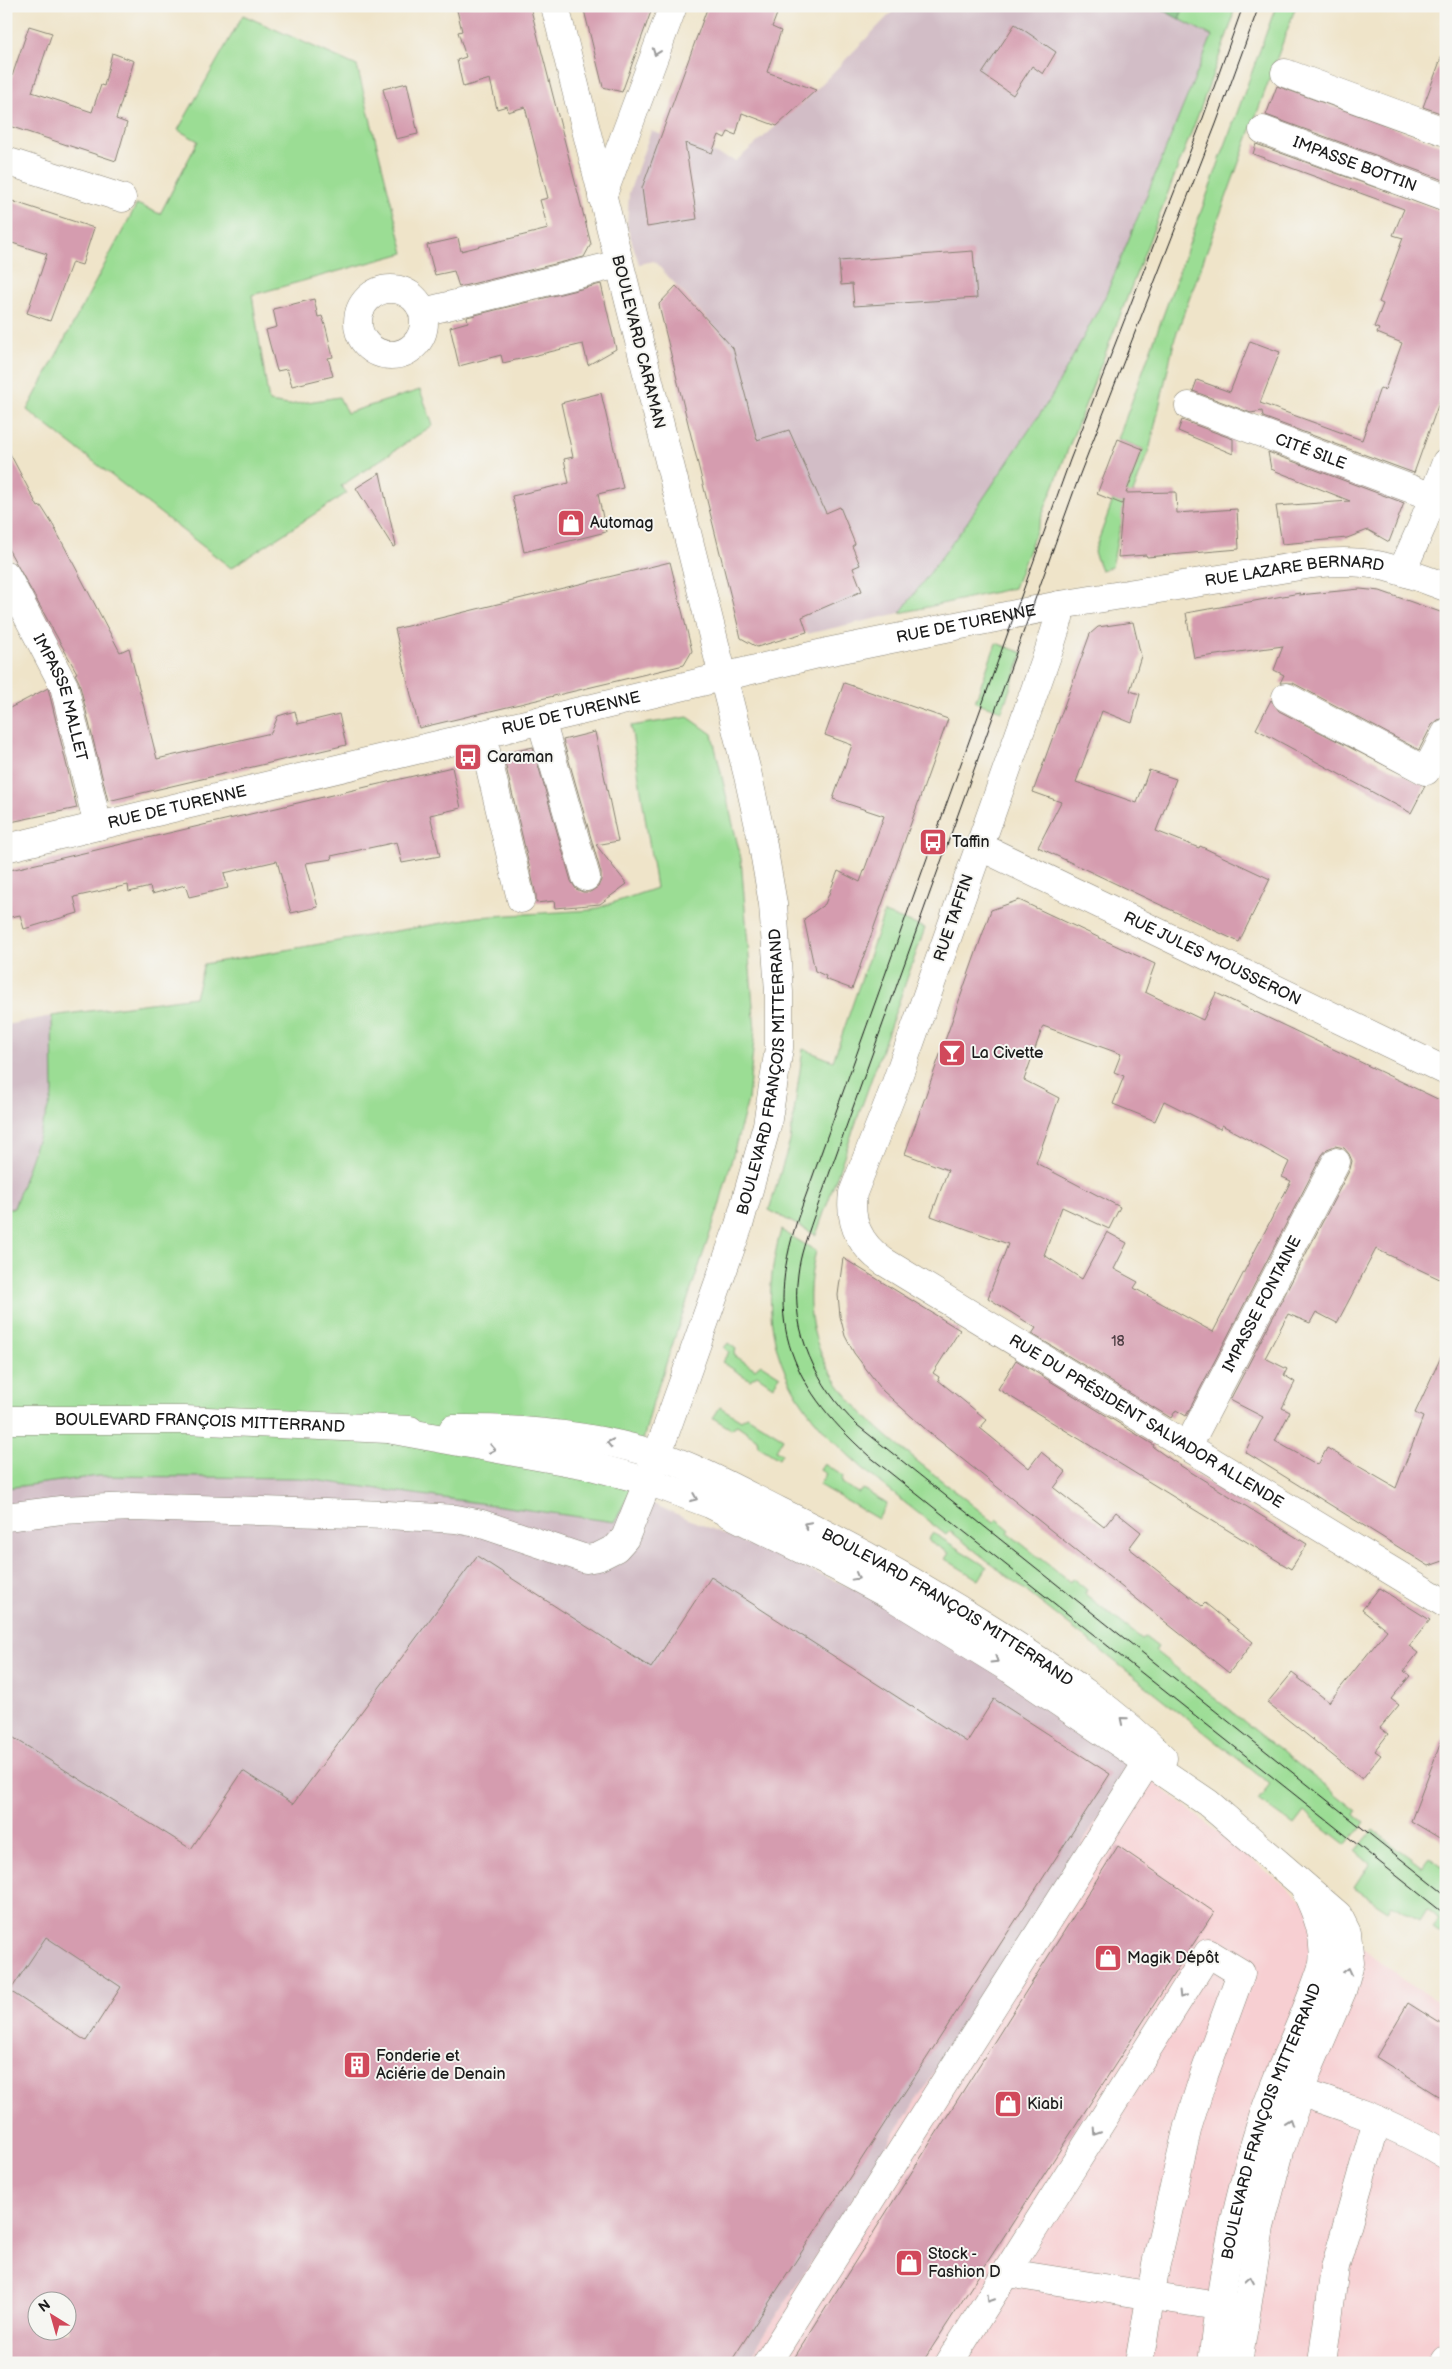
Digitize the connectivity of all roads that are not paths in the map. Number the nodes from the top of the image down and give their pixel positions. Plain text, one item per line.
1 (555, 6) edge
2 (673, 6) edge
3 (1285, 73) dead end
4 (1263, 130) dead end
5 (1446, 132) edge
6 (6, 161) edge
7 (602, 197) junction
8 (122, 198) dead end
9 (1446, 198) edge
10 (619, 264) junction
11 (424, 312) dead end
12 (1188, 406) dead end
13 (1446, 462) edge
14 (1434, 497) junction
15 (1402, 571) junction
16 (6, 575) edge
17 (1446, 587) edge
18 (1140, 591) joint
19 (1060, 605) junction
20 (723, 678) junction
21 (1286, 696) dead end
22 (541, 720) junction
23 (1446, 733) edge
24 (482, 734) junction
25 (98, 826) junction
26 (979, 846) junction
27 (6, 848) edge
28 (586, 877) dead end
29 (521, 899) dead end
30 (1446, 1071) edge
31 (1336, 1162) dead end
32 (856, 1230) joint
33 (6, 1420) edge
34 (393, 1430) junction
35 (1188, 1446) junction
36 (657, 1455) junction
37 (648, 1481) junction
38 (6, 1516) edge
39 (1446, 1604) edge
40 (1151, 1756) junction
41 (1287, 2088) junction
42 (1377, 2120) junction
43 (1446, 2155) edge
44 (1007, 2273) junction
45 (1150, 2296) junction
46 (1218, 2306) junction
47 (1245, 2311) junction
48 (767, 2363) edge
49 (949, 2363) edge
50 (1139, 2363) edge
51 (1212, 2363) edge
52 (1238, 2363) edge
53 (1322, 2363) edge

1 - 7 street, BOULEVARD CARAMAN
2 -> 7 street
3 - 5 street
4 - 9 street, IMPASSE BOTTIN
6 - 8 street
7 - 10 street, BOULEVARD CARAMAN
10 - 11 street
10 - 20 street, BOULEVARD CARAMAN
12 - 14 street, CITÉ SILE
13 - 14 street
14 - 15 street
15 - 17 street, RUE LAZARE BERNARD
15 - 18 street, RUE LAZARE BERNARD
16 - 25 street, IMPASSE MALLET
18 - 19 street, RUE DE TURENNE
19 - 20 street, RUE DE TURENNE
19 - 26 street, RUE TAFFIN
20 - 22 street, RUE DE TURENNE
20 - 36 street, BOULEVARD FRANÇOIS MITTERRAND
21 - 23 street
22 - 24 street, RUE DE TURENNE
22 - 28 street
24 - 25 street, RUE DE TURENNE
24 - 29 street
25 - 27 street, RUE DE TURENNE
26 - 30 street, RUE JULES MOUSSERON
26 - 32 street, RUE TAFFIN
31 - 35 street, IMPASSE FONTAINE
32 - 35 street, RUE DU PRÉSIDENT SALVADOR ALLENDE
33 - 34 street, BOULEVARD FRANÇOIS MITTERRAND
36 -> 34 street, BOULEVARD FRANÇOIS MITTERRAND
34 -> 37 street, BOULEVARD FRANÇOIS MITTERRAND
35 - 39 street, RUE DU PRÉSIDENT SALVADOR ALLENDE
36 - 37 street, BOULEVARD FRANÇOIS MITTERRAND
40 -> 36 street, BOULEVARD FRANÇOIS MITTERRAND
37 - 38 street
37 -> 40 street, BOULEVARD FRANÇOIS MITTERRAND
40 - 41 street, BOULEVARD FRANÇOIS MITTERRAND
40 - 48 street
41 - 42 street
41 - 46 street, BOULEVARD FRANÇOIS MITTERRAND
47 -> 41 street, BOULEVARD FRANÇOIS MITTERRAND
42 - 43 street
42 - 53 street
44 - 45 street
45 -> 44 street
44 -> 49 street
45 - 46 street
45 - 50 street
46 - 47 street
46 - 51 street, BOULEVARD FRANÇOIS MITTERRAND
47 - 52 street, BOULEVARD FRANÇOIS MITTERRAND

